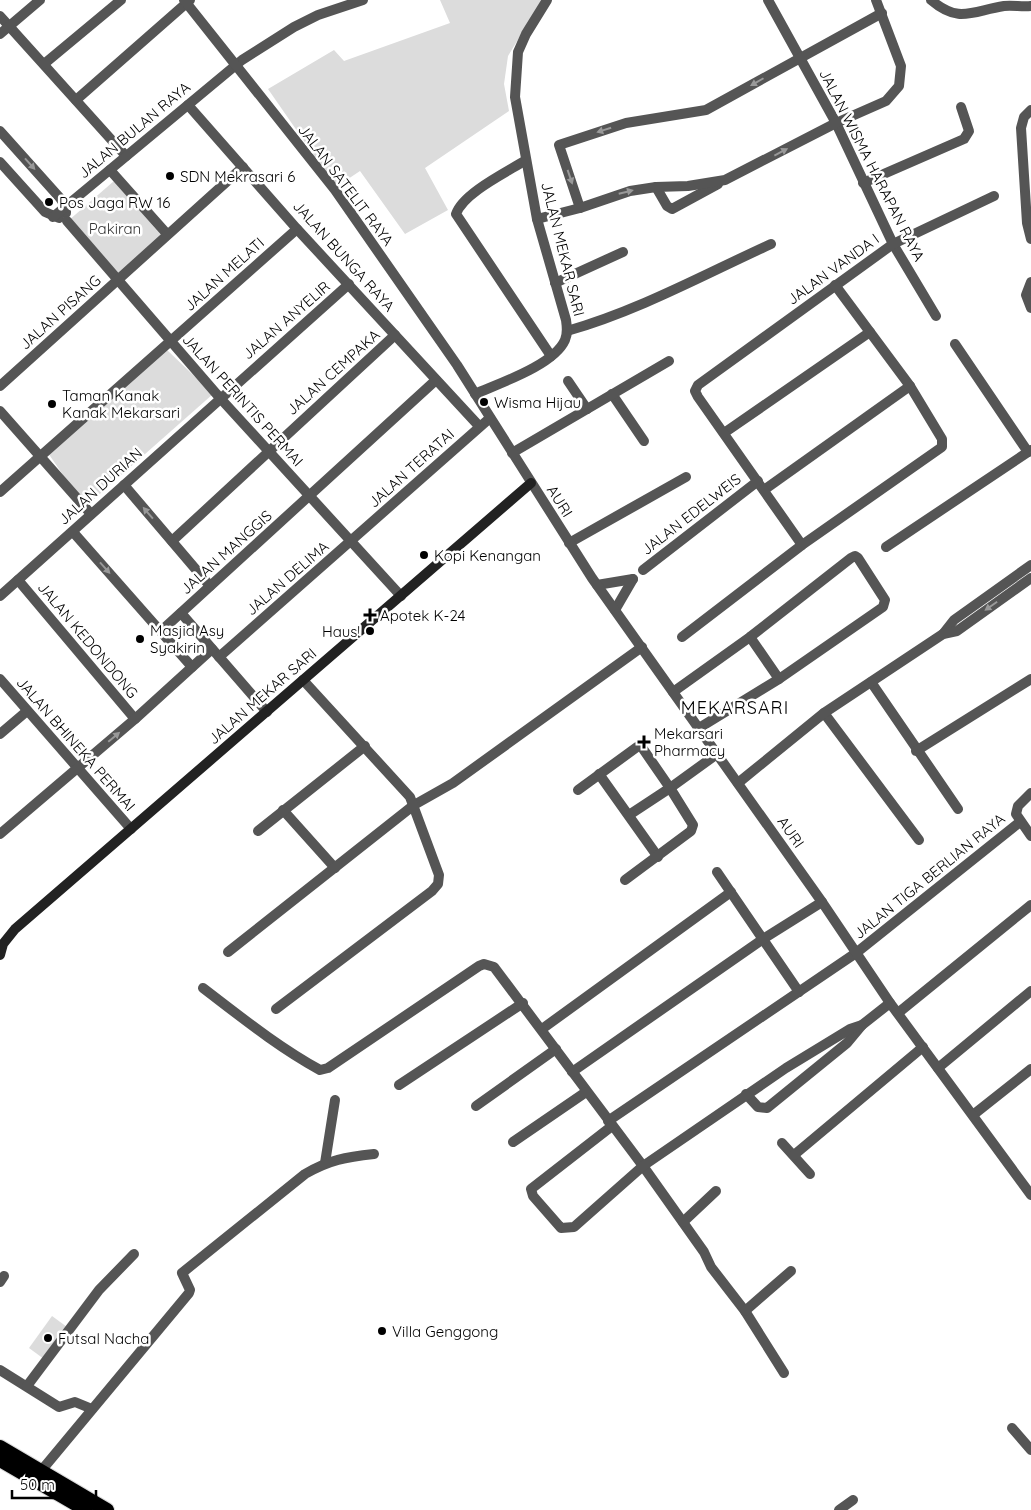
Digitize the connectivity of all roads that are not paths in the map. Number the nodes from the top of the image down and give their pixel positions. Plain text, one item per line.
1 (40, 0) edge
2 (121, 0) edge
3 (363, 0) edge
4 (547, 0) edge
5 (768, 0) edge
6 (876, 0) edge
7 (931, 0) edge
8 (187, 1) edge
9 (1007, 3) edge
10 (1031, 6) edge
11 (882, 13) junction
12 (0, 16) edge
13 (8, 26) junction
14 (0, 34) edge
15 (799, 58) junction
16 (44, 64) junction
17 (234, 66) junction
18 (76, 100) junction
19 (188, 104) junction
20 (961, 107) dead end
21 (1031, 110) edge
22 (836, 123) junction
23 (0, 131) edge
24 (126, 156) junction
25 (526, 160) junction
26 (0, 163) edge
27 (243, 167) junction
28 (110, 170) junction
29 (725, 180) junction
30 (863, 183) junction
31 (656, 187) junction
32 (994, 196) dead end
33 (1028, 204) edge
34 (66, 207) junction
35 (580, 208) junction
36 (53, 217) junction
37 (537, 219) junction
38 (67, 221) junction
39 (298, 228) junction
40 (167, 234) junction
41 (1031, 240) edge
42 (771, 244) dead end
43 (893, 244) junction
44 (622, 252) dead end
45 (117, 279) junction
46 (1031, 282) edge
47 (555, 283) junction
48 (349, 284) junction
49 (835, 285) junction
50 (1031, 308) edge
51 (936, 316) dead end
52 (568, 331) junction
53 (870, 332) junction
54 (396, 335) junction
55 (170, 341) junction
56 (955, 344) dead end
57 (551, 356) junction
58 (669, 361) dead end
59 (436, 380) junction
60 (568, 381) dead end
61 (0, 386) edge
62 (910, 386) junction
63 (475, 394) junction
64 (612, 394) junction
65 (220, 398) junction
66 (587, 409) junction
67 (0, 411) edge
68 (490, 418) junction
69 (479, 426) junction
70 (724, 433) junction
71 (644, 441) dead end
72 (269, 450) junction
73 (1030, 451) edge
74 (512, 453) junction
75 (41, 456) junction
76 (686, 477) dead end
77 (531, 484) junction
78 (124, 485) junction
79 (761, 486) junction
80 (0, 492) edge
81 (310, 496) junction
82 (91, 514) junction
83 (73, 532) junction
84 (172, 542) junction
85 (352, 542) junction
86 (569, 543) junction
87 (802, 545) junction
88 (886, 547) dead end
89 (1031, 565) edge
90 (643, 570) dead end
91 (1031, 578) edge
92 (18, 580) junction
93 (597, 585) junction
94 (210, 586) junction
95 (0, 596) edge
96 (401, 596) junction
97 (615, 610) junction
98 (181, 613) junction
99 (161, 631) junction
100 (943, 634) junction
101 (682, 637) dead end
102 (750, 637) junction
103 (642, 647) junction
104 (216, 653) junction
105 (192, 667) junction
106 (0, 679) edge
107 (779, 679) junction
108 (1031, 679) edge
109 (303, 680) junction
110 (871, 682) junction
111 (673, 692) junction
112 (27, 710) junction
113 (267, 712) junction
114 (824, 713) junction
115 (135, 719) junction
116 (699, 728) junction
117 (0, 734) edge
118 (364, 746) junction
119 (916, 751) junction
120 (717, 754) junction
121 (76, 768) junction
122 (599, 774) junction
123 (738, 783) junction
124 (670, 788) junction
125 (578, 790) dead end
126 (1031, 793) edge
127 (414, 805) junction
128 (958, 809) dead end
129 (283, 810) junction
130 (629, 815) junction
131 (1020, 822) junction
132 (131, 829) junction
133 (258, 831) dead end
134 (0, 834) edge
135 (1031, 836) edge
136 (919, 840) dead end
137 (658, 857) junction
138 (335, 868) junction
139 (717, 872) dead end
140 (625, 880) dead end
141 (731, 892) junction
142 (822, 902) junction
143 (1031, 905) edge
144 (763, 940) junction
145 (228, 952) dead end
146 (856, 953) junction
147 (0, 956) edge
148 (203, 988) dead end
149 (1031, 990) edge
150 (798, 992) junction
151 (524, 1003) junction
152 (890, 1003) junction
153 (276, 1009) dead end
154 (898, 1013) junction
155 (862, 1025) junction
156 (542, 1029) junction
157 (923, 1047) junction
158 (556, 1049) junction
159 (786, 1068) junction
160 (938, 1068) junction
161 (1031, 1069) edge
162 (572, 1072) junction
163 (798, 1083) junction
164 (399, 1085) dead end
165 (586, 1092) junction
166 (746, 1094) junction
167 (335, 1100) dead end
168 (476, 1106) dead end
169 (973, 1114) junction
170 (610, 1124) junction
171 (512, 1142) dead end
172 (782, 1143) dead end
173 (374, 1154) dead end
174 (794, 1155) junction
175 (326, 1163) junction
176 (643, 1166) junction
177 (810, 1174) dead end
178 (716, 1191) dead end
179 (1031, 1195) edge
180 (682, 1222) junction
181 (134, 1254) dead end
182 (791, 1271) dead end
183 (744, 1311) junction
184 (0, 1370) edge
185 (784, 1373) dead end
186 (27, 1386) junction
187 (92, 1410) junction
188 (1012, 1428) dead end
189 (0, 1447) edge
190 (1031, 1450) edge
191 (0, 1460) edge
192 (41, 1471) junction
193 (853, 1500) dead end
194 (86, 1510) edge
195 (107, 1510) edge
196 (839, 1510) edge

1 - 13 street
2 - 16 street
3 - 17 street, JALAN BULAN RAYA
4 - 25 street, JALAN MEKAR SARI
5 - 15 street, JALAN WISMA HARAPAN RAYA
6 - 11 street
7 - 9 street
8 - 17 street, JALAN SATELIT RAYA
8 - 18 street
9 - 10 street
11 - 15 street
11 - 22 street
12 - 13 street
13 - 14 street
13 - 16 street
15 - 22 street, JALAN WISMA HARAPAN RAYA
15 -> 35 street
16 - 18 street
17 - 19 street, JALAN BULAN RAYA
17 - 63 street, JALAN SATELIT RAYA
18 - 24 street
19 - 24 street, JALAN BULAN RAYA
19 - 27 street, JALAN BUNGA RAYA
20 - 30 street
21 - 33 street
29 -> 22 street
22 - 30 street, JALAN WISMA HARAPAN RAYA
23 -> 34 street
24 - 28 street, JALAN BULAN RAYA
25 - 37 street, JALAN MEKAR SARI
25 - 57 street
26 - 36 street
27 - 39 street, JALAN BUNGA RAYA
27 - 40 street, JALAN PISANG
28 - 34 street, JALAN BULAN RAYA
28 - 40 street
29 - 31 street
29 - 31 street
30 - 43 street, JALAN WISMA HARAPAN RAYA
35 -> 31 street
32 - 43 street, JALAN VANDA I
33 - 41 street
34 - 36 street, JALAN BULAN RAYA
34 - 38 street
35 - 37 street
36 - 38 street
37 - 47 street, JALAN MEKAR SARI
38 - 45 street, JALAN PERINTIS PERMAI
39 - 48 street, JALAN BUNGA RAYA
39 - 55 street, JALAN MELATI
40 - 45 street, JALAN PISANG
42 - 52 street
43 - 49 street, JALAN VANDA I
43 - 51 street, JALAN WISMA HARAPAN RAYA
44 - 47 street
45 - 55 street, JALAN PERINTIS PERMAI
45 - 61 street, JALAN PISANG
46 - 50 street
47 - 52 street, JALAN MEKAR SARI
48 - 54 street, JALAN BUNGA RAYA
48 - 65 street, JALAN ANYELIR
49 - 53 street
49 - 70 street, JALAN VANDA I
52 - 57 street, JALAN MEKAR SARI
53 - 62 street
53 - 70 street
54 - 59 street, JALAN BUNGA RAYA
54 - 72 street, JALAN CEMPAKA
55 - 65 street, JALAN PERINTIS PERMAI
55 - 75 street, JALAN MELATI
56 - 73 street
57 - 63 street, JALAN MEKAR SARI
58 - 64 street
59 - 69 street, JALAN BUNGA RAYA
59 - 81 street, JALAN MANGGIS
60 - 66 street
62 - 79 street, JALAN EDELWEIS
62 - 87 street
63 - 68 street
64 - 66 street
64 - 71 street
65 - 72 street, JALAN PERINTIS PERMAI
65 - 78 street, JALAN DURIAN
66 - 74 street
67 - 75 street
68 - 69 street, JALAN TERATAI
68 - 74 street
69 - 85 street, JALAN TERATAI
70 - 79 street
72 - 81 street, JALAN PERINTIS PERMAI
72 - 84 street, JALAN CEMPAKA
73 - 88 street
74 - 77 street
75 - 80 street, JALAN MELATI
75 - 82 street
76 - 86 street
77 - 86 street, AURI
77 - 96 main road, JALAN MEKAR SARI
78 - 82 street, JALAN DURIAN
84 -> 78 street
79 - 87 street
79 - 90 street, JALAN EDELWEIS
81 - 85 street, JALAN PERINTIS PERMAI
81 - 94 street, JALAN MANGGIS
82 - 83 street, JALAN DURIAN
83 - 92 street, JALAN DURIAN
83 -> 99 street
84 - 94 street
85 - 96 street, JALAN PERINTIS PERMAI
85 - 104 street, JALAN DELIMA
86 - 93 street, AURI
87 - 101 street
89 - 100 street
91 -> 100 street
92 - 95 street, JALAN DURIAN
92 - 115 street, JALAN KEDONDONG
93 - 97 street, AURI
93 - 97 street
94 - 98 street, JALAN MANGGIS
96 - 109 main road, JALAN MEKAR SARI
97 - 103 street, AURI
98 - 99 street, JALAN MANGGIS
98 - 104 street
99 - 105 street
100 - 110 street
102 - 107 street
102 - 107 street
102 - 111 street
103 - 111 street, AURI
103 - 127 street
104 - 105 street, JALAN DELIMA
104 - 113 street
105 - 115 street, JALAN DELIMA
106 - 112 street, JALAN BHINEKA PERMAI
107 - 116 street
108 - 119 street
109 - 113 main road, JALAN MEKAR SARI
109 - 118 street
110 - 114 street
110 - 119 street
111 - 116 street, AURI
112 - 117 street
112 - 121 street, JALAN BHINEKA PERMAI
113 - 132 main road, JALAN MEKAR SARI
114 - 123 street
114 - 136 street
121 -> 115 street, JALAN DELIMA
116 - 120 street, AURI
118 - 127 street
118 - 129 street
119 - 128 street
120 - 123 street, AURI
120 - 124 street
121 - 132 street, JALAN BHINEKA PERMAI
121 - 134 street, JALAN DELIMA
122 - 124 street
122 - 125 street
122 - 130 street
123 - 142 street, AURI
124 - 130 street
124 - 137 street
126 - 131 street
127 - 138 street
127 - 153 street
129 - 133 street
129 - 138 street
130 - 137 street
131 - 135 street
131 - 146 street, JALAN TIGA BERLIAN RAYA
132 - 147 main road, JALAN MEKAR SARI
137 - 140 street
138 - 145 street
139 - 141 street
141 - 144 street
141 - 156 street
142 - 144 street
142 - 146 street, AURI
143 - 154 street
144 - 150 street
144 - 162 street
146 - 150 street, JALAN TIGA BERLIAN RAYA
146 - 152 street, AURI
148 - 151 street
149 - 160 street
150 - 170 street, JALAN TIGA BERLIAN RAYA
151 - 156 street
151 - 164 street
152 - 154 street, AURI
152 - 155 street
154 - 157 street, AURI
155 - 159 street
155 - 163 street
156 - 158 street
157 - 160 street, AURI
157 - 174 street
158 - 162 street
158 - 168 street
159 - 163 street
159 - 166 street
160 - 169 street, AURI
161 - 169 street
162 - 165 street
163 - 166 street
165 - 170 street
165 - 171 street
166 - 176 street
167 - 175 street
169 - 179 street, AURI
170 - 176 street
170 - 176 street, JALAN TIGA BERLIAN RAYA
172 - 174 street
173 - 175 street
174 - 177 street
175 - 187 street
176 - 180 street
178 - 180 street
180 - 183 street
181 - 186 street
182 - 183 street
183 - 185 street
184 - 186 street
186 - 187 street
187 - 192 street
188 - 190 street
189 - 192 highway
191 - 194 highway
192 - 195 highway
193 - 196 street

